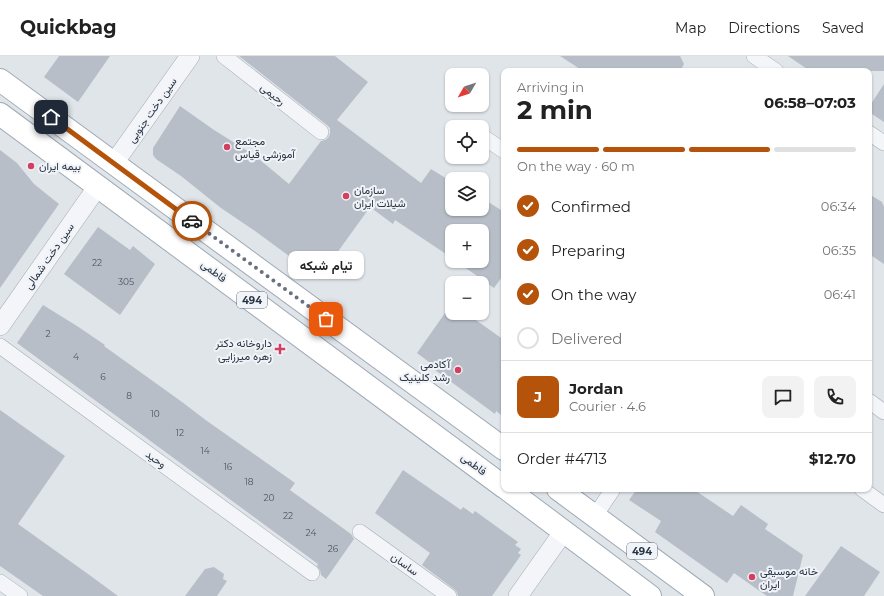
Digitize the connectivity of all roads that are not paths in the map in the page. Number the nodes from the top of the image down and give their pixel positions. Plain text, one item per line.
1 (190, 56) edge
2 (224, 56) edge
3 (754, 56) edge
4 (772, 68) edge
5 (0, 80) edge
6 (0, 114) edge
7 (321, 132) dead end
8 (872, 134) edge
9 (489, 141) edge
10 (884, 143) edge
11 (501, 149) edge
12 (114, 163) junction
13 (98, 186) junction
14 (0, 325) edge
15 (0, 346) edge
16 (872, 403) edge
17 (884, 412) edge
18 (501, 447) edge
19 (501, 485) edge
20 (511, 492) edge
21 (562, 492) edge
22 (610, 492) edge
23 (866, 492) edge
24 (884, 504) edge
25 (588, 511) junction
26 (564, 531) junction
27 (360, 532) dead end
28 (312, 572) dead end
29 (0, 582) edge
30 (20, 596) edge
31 (449, 596) edge
32 (518, 596) edge
33 (650, 596) edge
34 (703, 596) edge

1 - 12 street, سین دخت جنوبی
2 - 7 street, رحیمی
3 - 4 street
5 - 12 main road, 494
6 - 13 main road, فاطمی / 494
8 - 10 street
9 - 11 street
12 - 13 main road
12 - 18 main road, 494
13 - 14 street, سین دخت شمالی
13 - 19 main road, فاطمی / 494
15 - 28 street, وحید
16 - 17 street
20 - 26 main road, 494
21 - 25 main road, 494
22 - 25 street
23 - 24 street
25 - 26 main road
25 - 34 main road, 494
26 - 32 street
26 - 33 main road, 494
27 - 31 street, ساسان
29 - 30 street

